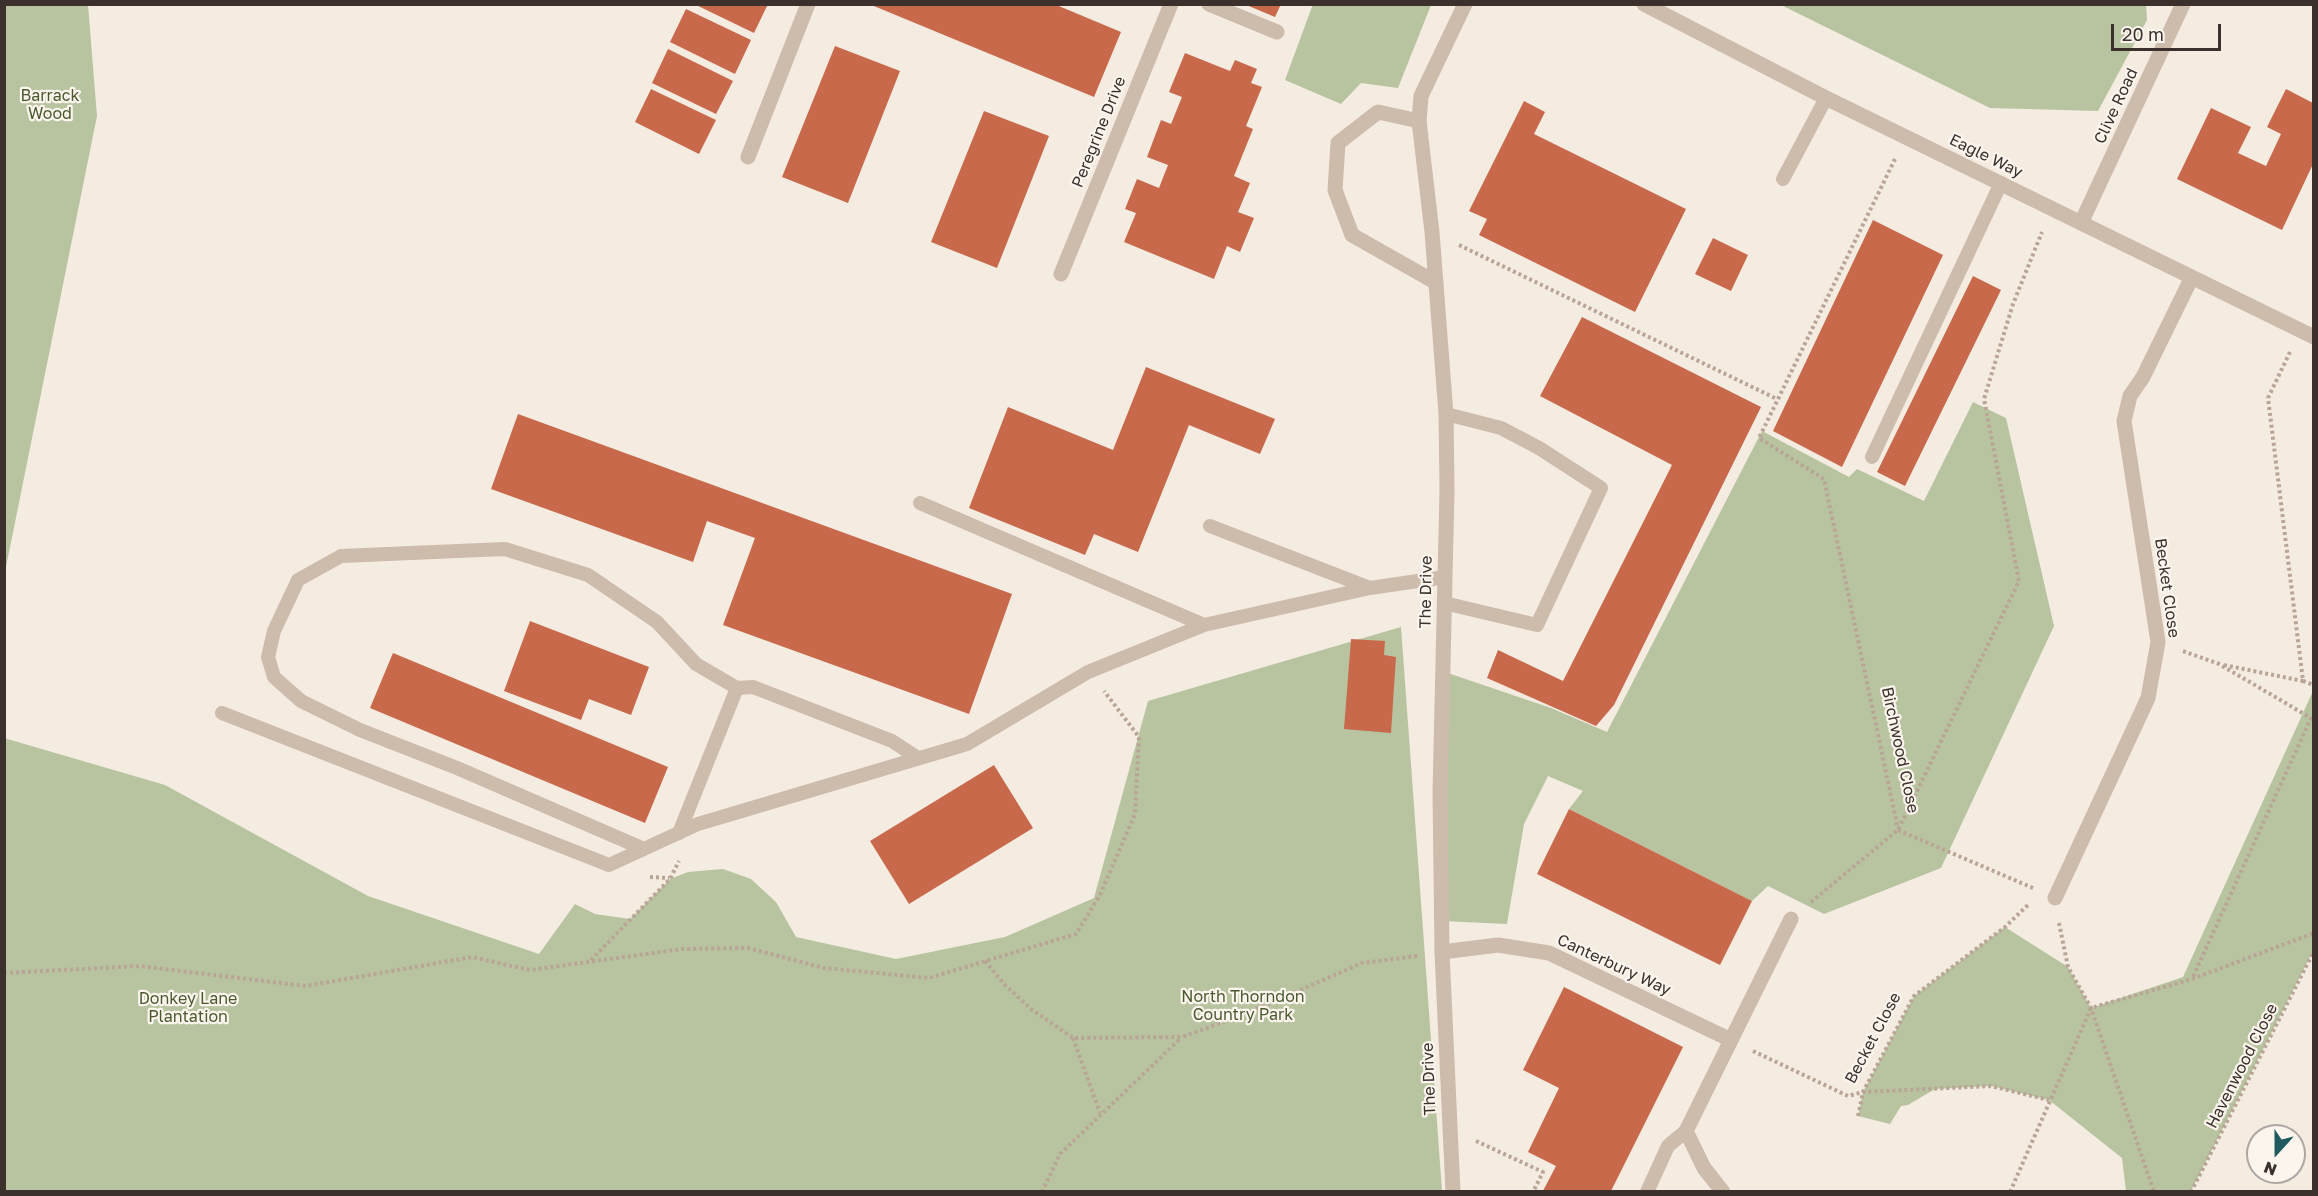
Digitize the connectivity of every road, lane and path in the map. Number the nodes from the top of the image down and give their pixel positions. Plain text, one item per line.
1 (808, 4) edge
2 (1171, 4) edge
3 (1209, 4) edge
4 (1465, 4) edge
5 (1644, 4) edge
6 (2183, 4) edge
7 (1277, 32) dead end
8 (1826, 98) junction
9 (1419, 121) junction
10 (1906, 137) junction
11 (748, 157) dead end
12 (1783, 179) dead end
13 (2001, 183) junction
14 (2051, 209) junction
15 (2081, 223) junction
16 (1432, 232) junction
17 (1061, 274) dead end
18 (2191, 279) junction
19 (1435, 282) junction
20 (2307, 334) edge
21 (1777, 399) junction
22 (1446, 414) junction
23 (1872, 457) dead end
24 (920, 503) dead end
25 (1210, 526) dead end
26 (1445, 577) junction
27 (1370, 588) junction
28 (1444, 603) junction
29 (1204, 625) junction
30 (2158, 642) junction
31 (2219, 664) junction
32 (1088, 672) junction
33 (2303, 681) junction
34 (2313, 685) edge
35 (737, 688) junction
36 (222, 713) dead end
37 (918, 758) junction
38 (698, 824) junction
39 (1898, 830) junction
40 (679, 833) junction
41 (644, 849) junction
42 (2048, 895) junction
43 (1791, 919) joint
44 (2313, 933) edge
45 (2313, 951) edge
46 (1442, 952) junction
47 (590, 961) junction
48 (985, 961) junction
49 (4, 973) edge
50 (2192, 979) junction
51 (2091, 1008) junction
52 (1182, 1037) junction
53 (1073, 1038) junction
54 (1730, 1039) junction
55 (1863, 1092) junction
56 (2049, 1100) junction
57 (1100, 1113) junction
58 (1858, 1116) dead end
59 (1449, 1128) junction
60 (1686, 1131) junction
61 (1042, 1191) edge
62 (1453, 1191) edge
63 (1533, 1191) edge
64 (1647, 1191) edge
65 (1723, 1191) edge
66 (2010, 1191) edge
67 (2154, 1191) edge
68 (2191, 1191) edge

1 - 11 street
2 - 17 street, Peregrine Drive
3 - 7 street
4 - 9 street, The Drive
5 - 8 street, Eagle Way
6 - 15 street, Clive Road
8 - 10 street, Eagle Way
8 - 12 lane
9 - 16 street, The Drive
9 - 19 street
10 - 13 street, Eagle Way
10 - 21 path
13 - 14 street, Eagle Way
13 - 23 lane
14 - 15 street, Eagle Way
14 - 39 path
15 - 18 street, Eagle Way
16 - 19 street, The Drive
16 - 21 path
18 - 20 street, Eagle Way
18 - 30 street, Becket Close
19 - 22 street, The Drive
20 - 33 path
21 - 39 path, Birchwood Close
22 - 26 street, The Drive
22 - 28 lane
24 - 29 lane
25 - 27 lane
26 - 27 lane
26 - 28 street, The Drive
27 - 29 lane
28 - 46 street, The Drive
29 - 32 lane
30 - 31 path
30 - 42 street, Becket Close
31 - 33 path
31 - 50 path
32 - 37 lane
32 - 48 path
33 - 34 path
35 - 37 lane
35 - 40 lane
35 - 41 lane
36 - 41 lane
37 - 38 lane
38 - 40 lane
38 - 47 path
39 - 42 path
39 - 43 path, Birchwood Close
40 - 41 lane
42 - 51 path
42 - 55 path, Becket Close
43 - 54 street
44 - 50 path
45 - 68 path, Havenwood Close
46 - 52 path
46 - 54 street, Canterbury Way
46 - 59 street, The Drive
47 - 48 path
47 - 49 path
48 - 53 path
50 - 51 path
51 - 56 path
51 - 67 path
52 - 53 path
52 - 57 path
53 - 57 path
54 - 55 path
54 - 60 street
55 - 56 path
55 - 58 path, Becket Close
56 - 66 path
57 - 61 path
59 - 62 street, The Drive
59 - 63 path
60 - 64 lane
60 - 65 street

